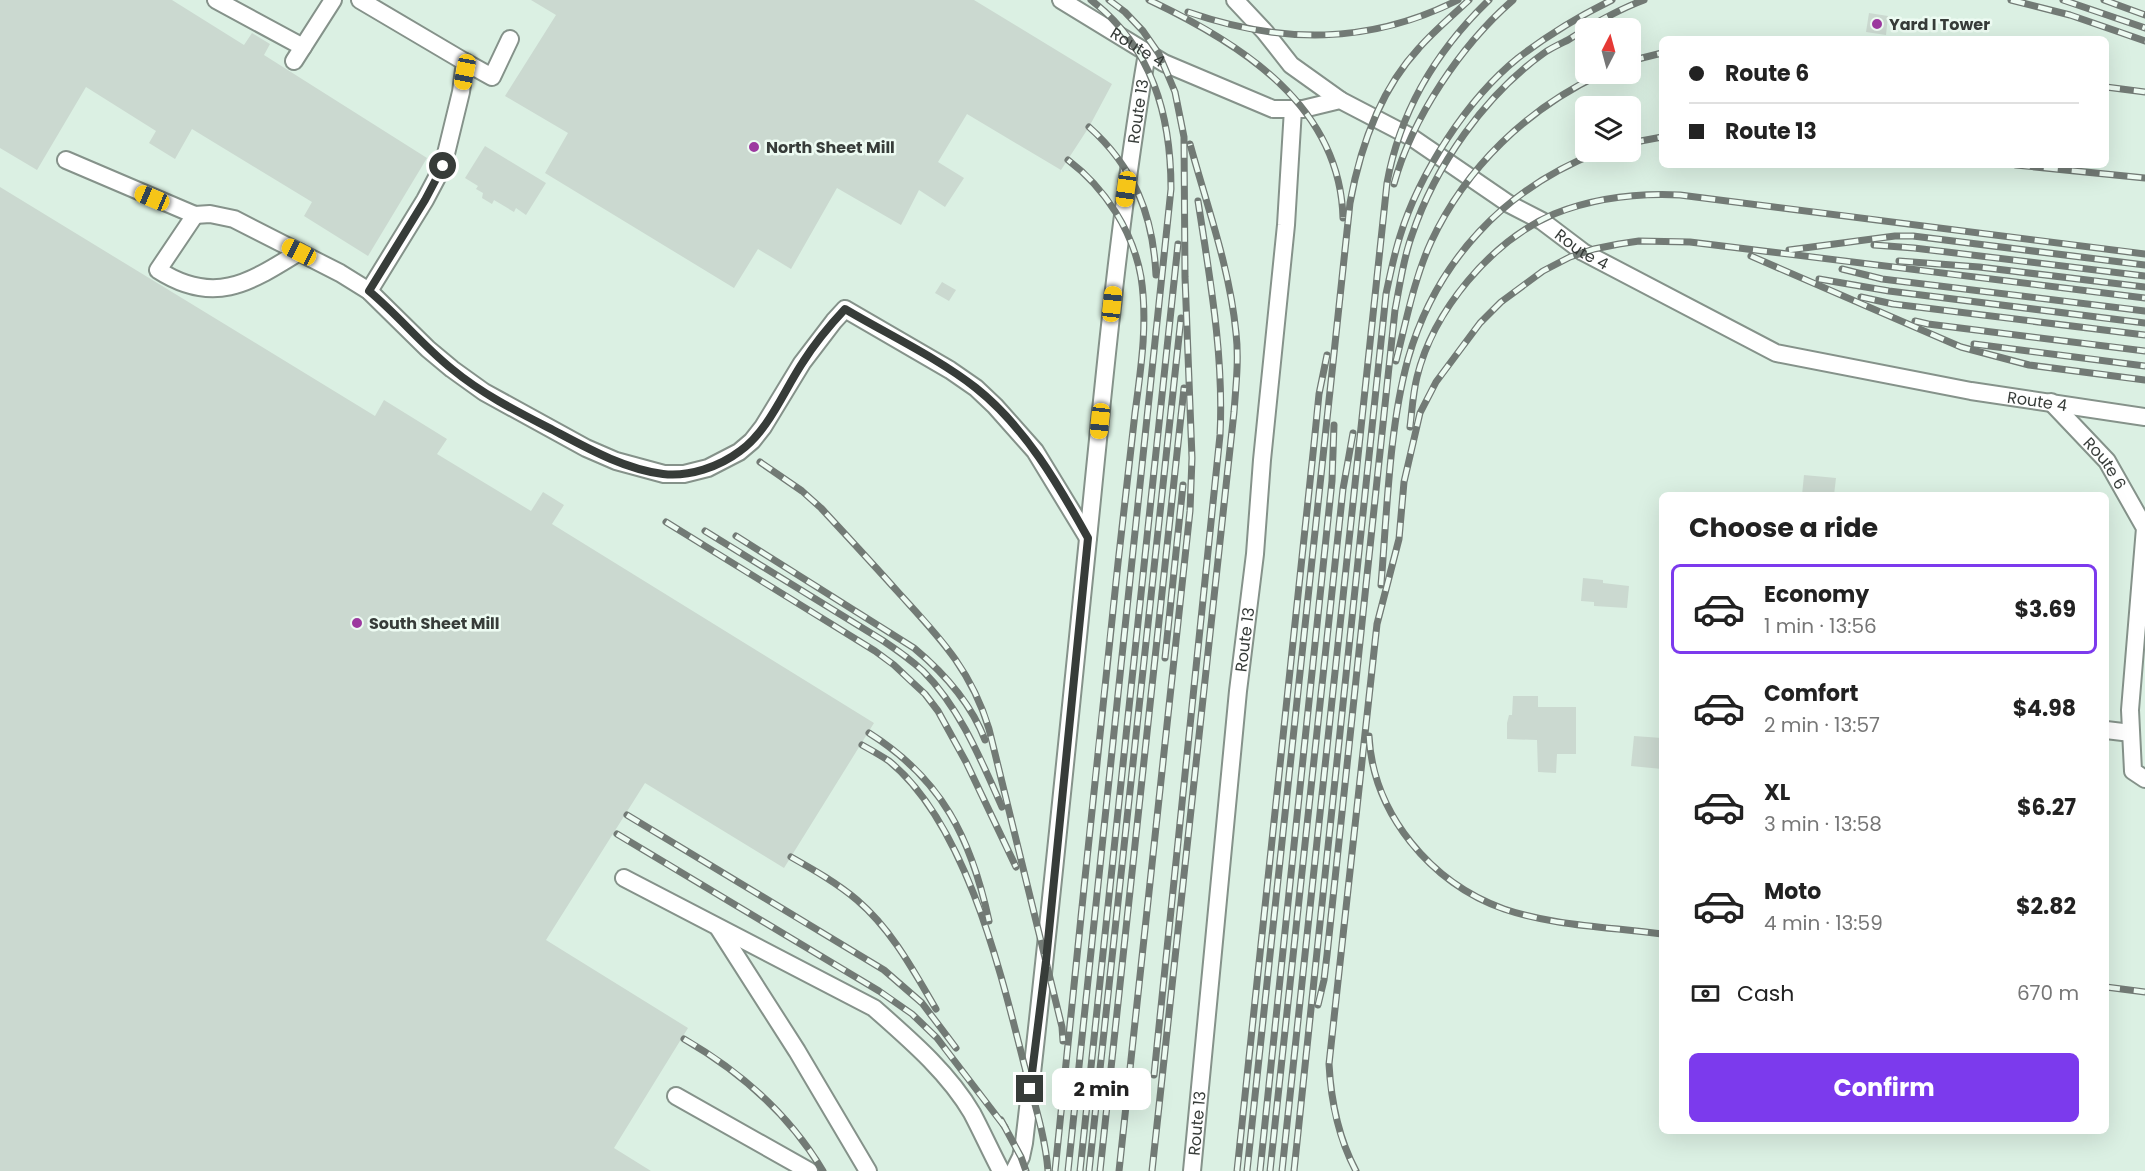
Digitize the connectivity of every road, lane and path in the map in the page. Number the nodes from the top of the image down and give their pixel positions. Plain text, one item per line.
1 (216, 0) edge
2 (333, 0) edge
3 (360, 0) edge
4 (1060, 0) edge
5 (1235, 0) edge
6 (510, 39) dead end
7 (1147, 53) junction
8 (465, 62) junction
9 (1340, 100) junction
10 (1293, 109) junction
11 (66, 160) dead end
12 (195, 215) junction
13 (299, 252) junction
14 (369, 291) junction
15 (2051, 402) junction
16 (2145, 417) edge
17 (1088, 538) junction
18 (2109, 730) edge
19 (2131, 733) junction
20 (2145, 779) edge
21 (624, 878) dead end
22 (718, 927) junction
23 (676, 1096) dead end
24 (809, 1171) edge
25 (868, 1171) edge
26 (1001, 1171) edge
27 (1014, 1171) edge
28 (1192, 1171) edge

1 - 2 street
3 - 8 street
4 - 7 street, Route 4
5 - 9 street
6 - 8 street
7 - 10 street, Route 4
7 - 17 street, Route 13
8 - 14 street
9 - 10 street, Route 4
9 - 15 street, Route 4
10 - 28 street, Route 13
11 - 12 street
12 - 13 street
12 - 13 street
13 - 14 street
14 - 17 street
15 - 16 street, Route 4
15 - 19 street, Route 6
17 - 27 street, Route 13
18 - 19 street
19 - 20 street, Route 6
21 - 22 street
22 - 25 street
22 - 26 street
23 - 24 street

